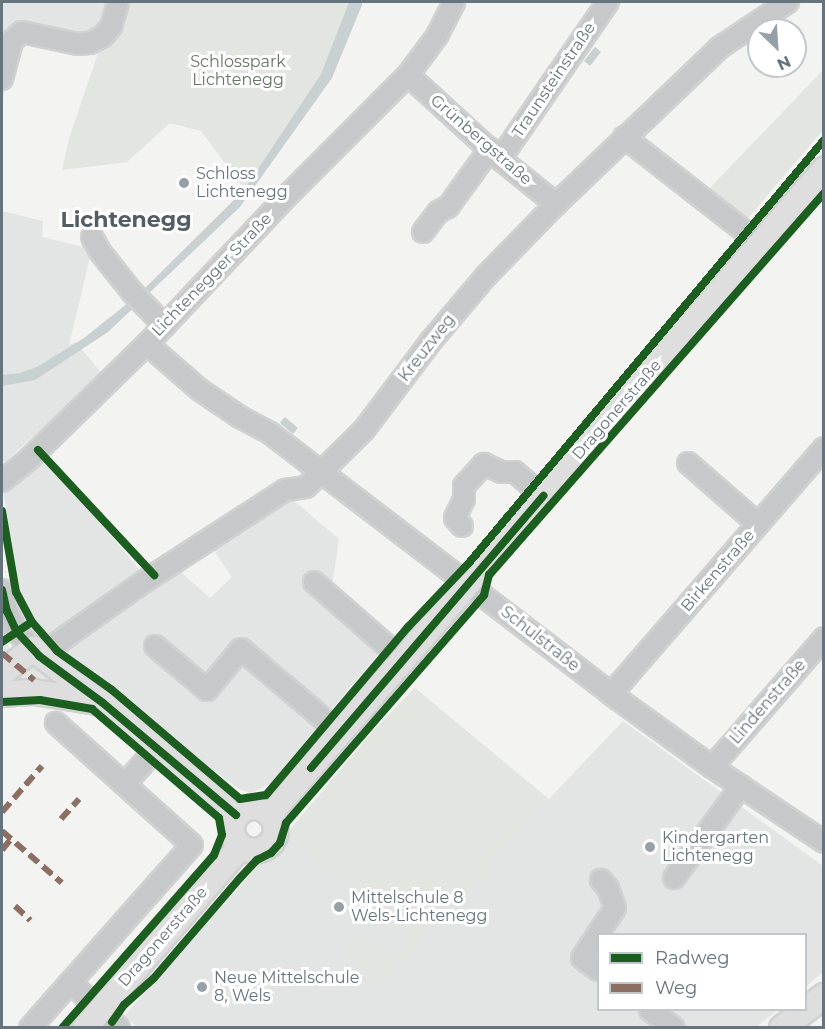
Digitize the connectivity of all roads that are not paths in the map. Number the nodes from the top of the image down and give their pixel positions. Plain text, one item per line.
1 (118, 2) edge
2 (454, 2) edge
3 (608, 2) edge
4 (788, 2) edge
5 (408, 75) junction
6 (2, 79) edge
7 (624, 137) junction
8 (495, 154) junction
9 (824, 170) edge
10 (556, 204) junction
11 (423, 232) dead end
12 (92, 237) dead end
13 (762, 245) junction
14 (165, 326) junction
15 (147, 344) junction
16 (824, 448) edge
17 (688, 464) dead end
18 (322, 472) junction
19 (2, 481) edge
20 (543, 496) junction
21 (758, 524) junction
22 (462, 526) dead end
23 (314, 582) dead end
24 (468, 582) junction
25 (2, 590) edge
26 (824, 638) edge
27 (155, 646) dead end
28 (36, 652) junction
29 (403, 660) junction
30 (2, 673) edge
31 (2, 694) edge
32 (612, 694) junction
33 (104, 703) junction
34 (56, 723) dead end
35 (340, 733) junction
36 (156, 749) junction
37 (712, 767) junction
38 (125, 784) junction
39 (741, 786) junction
40 (270, 814) junction
41 (236, 815) junction
42 (824, 842) edge
43 (240, 847) junction
44 (674, 878) dead end
45 (601, 880) dead end
46 (598, 933) edge
47 (597, 935) edge
48 (597, 969) edge
49 (70, 982) junction
50 (824, 996) edge
51 (807, 1009) edge
52 (651, 1011) edge
53 (804, 1011) edge
54 (93, 1019) edge
55 (30, 1028) edge
56 (119, 1028) edge
57 (674, 1028) edge
58 (782, 1028) edge

1 - 6 street
2 - 5 street, Lichtenegger Straße
3 - 8 street, Traunsteinstraße
4 - 7 street, Kreuzweg
5 - 8 street, Grünbergstraße
5 - 14 street, Lichtenegger Straße
7 - 10 street, Kreuzweg
7 - 13 street
8 - 10 street, Grünbergstraße
8 - 11 street, Traunsteinstraße
9 - 13 main road, Dragonerstraße
10 - 18 street, Kreuzweg
12 - 14 street
13 - 20 main road, Dragonerstraße
14 - 15 street, Lichtenegger Straße
15 - 18 street, Schulstraße
15 - 19 street, Lichtenegger Straße
16 - 21 street, Birkenstraße
17 - 21 street
18 - 24 street, Schulstraße
18 - 28 street, Kreuzweg
20 - 22 street
20 - 24 main road, Dragonerstraße
21 - 32 street, Birkenstraße
23 - 29 street
24 - 29 main road, Dragonerstraße
24 - 32 street, Schulstraße
25 - 28 street
26 - 37 street, Lindenstraße
27 - 35 street
28 - 30 main road
28 - 33 main road
29 - 35 main road, Dragonerstraße
31 - 33 main road
32 - 37 street, Schulstraße
33 - 36 main road
34 - 38 street
35 - 40 main road, Dragonerstraße
36 - 38 street
36 - 41 main road
37 - 39 street, Schulstraße
38 - 49 street
39 - 42 street, Schulstraße
39 - 44 street
40 - 41 main road
40 - 43 main road
41 - 43 main road
43 - 54 main road, Dragonerstraße
45 - 46 street
47 - 48 street
49 - 54 street
49 - 55 street
50 - 51 main road
52 - 57 street
53 - 58 main road
54 - 56 street

